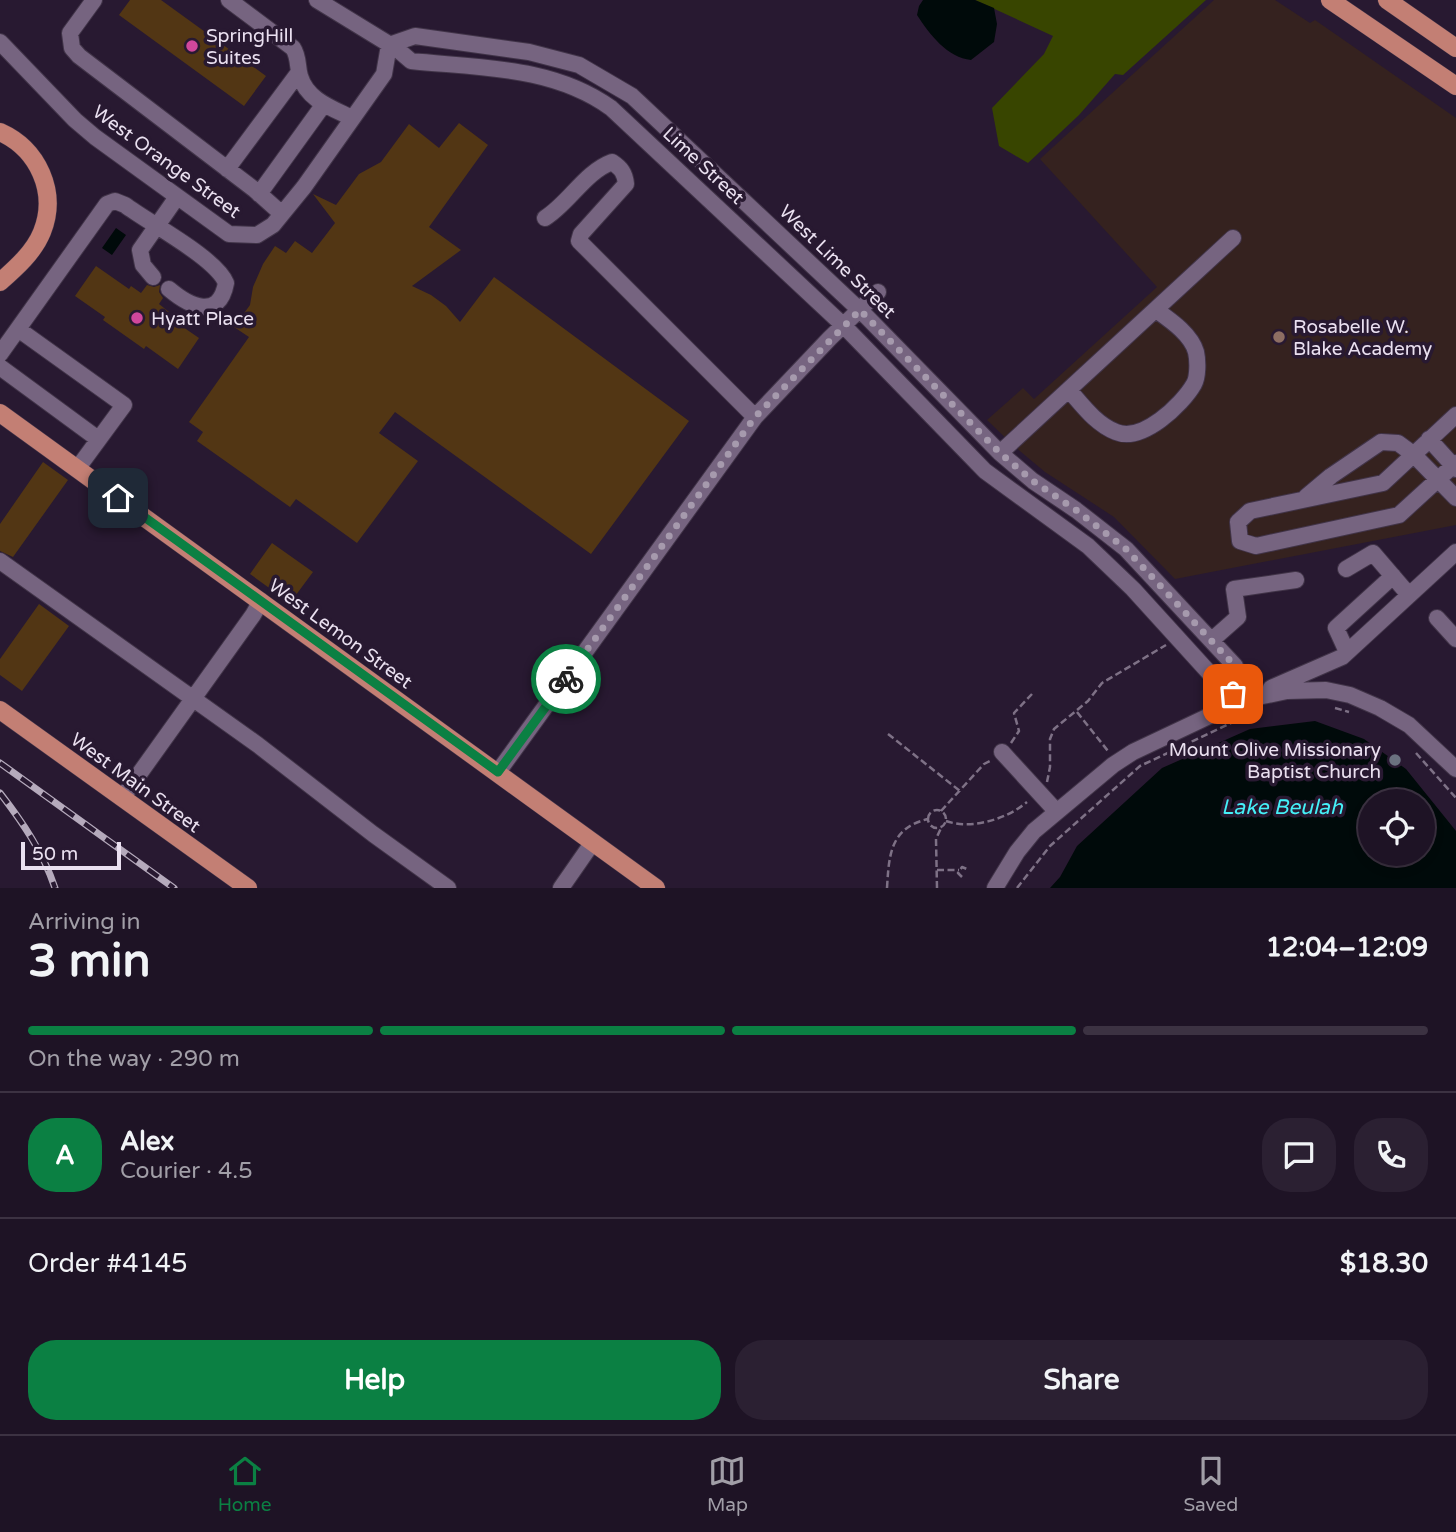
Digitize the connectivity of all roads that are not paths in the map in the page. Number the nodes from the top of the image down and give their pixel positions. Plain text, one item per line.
1 (94, 0) edge
2 (229, 0) edge
3 (317, 0) edge
4 (1329, 0) edge
5 (1387, 0) edge
6 (0, 42) edge
7 (389, 45) junction
8 (1456, 48) edge
9 (299, 72) junction
10 (1456, 86) edge
11 (324, 104) junction
12 (352, 117) junction
13 (0, 132) edge
14 (228, 169) junction
15 (259, 194) junction
16 (177, 197) junction
17 (282, 214) junction
18 (545, 218) dead end
19 (156, 226) junction
20 (1233, 238) dead end
21 (153, 277) dead end
22 (0, 282) edge
23 (169, 289) dead end
24 (878, 292) dead end
25 (860, 310) junction
26 (1156, 310) junction
27 (844, 326) junction
28 (18, 329) junction
29 (0, 354) edge
30 (0, 367) edge
31 (1069, 390) junction
32 (0, 413) edge
33 (1456, 415) edge
34 (755, 417) junction
35 (98, 439) junction
36 (1429, 439) junction
37 (1000, 453) junction
38 (1413, 454) junction
39 (1455, 466) edge
40 (76, 469) junction
41 (1439, 478) junction
42 (1456, 498) edge
43 (1303, 500) junction
44 (1456, 552) edge
45 (0, 561) edge
46 (1346, 569) dead end
47 (1393, 576) junction
48 (1296, 580) dead end
49 (1409, 595) junction
50 (261, 601) junction
51 (1437, 618) dead end
52 (1456, 639) edge
53 (1212, 640) junction
54 (1347, 652) junction
55 (193, 698) junction
56 (1243, 700) junction
57 (0, 710) edge
58 (1002, 752) dead end
59 (1456, 769) edge
60 (498, 772) junction
61 (122, 797) junction
62 (1056, 811) junction
63 (593, 842) junction
64 (247, 888) edge
65 (448, 888) edge
66 (561, 888) edge
67 (656, 888) edge
68 (995, 888) edge

1 - 14 street
2 - 9 street
3 - 7 street
4 - 10 main road
5 - 8 main road
6 - 16 street, West Orange Street
7 - 12 street, West Orange Street
7 - 25 street, West Lime Street
7 - 27 street, Lime Street
9 - 11 street
9 - 14 street
11 - 12 street
11 - 15 street
12 - 17 street, West Orange Street
13 - 22 main road
14 - 15 street
15 - 17 street
16 - 17 street, West Orange Street
16 - 19 street
18 - 34 street
19 - 21 street
19 - 23 street
19 - 28 street
20 - 26 street
24 - 25 street
25 - 27 street
25 - 37 street, West Lime Street
26 - 31 street
26 - 31 street
27 - 34 street
27 - 56 street, Lime Street
28 - 29 street
28 - 35 street
30 - 35 street
31 - 37 street
32 - 40 main road, West Lemon Street
33 - 36 street
34 - 60 street
35 - 40 street
36 - 38 street
36 - 39 street
37 - 53 street, West Lime Street
38 - 41 street
38 - 43 street
38 - 43 street
39 - 41 street
40 - 50 main road, West Lemon Street
41 - 42 street
41 - 43 street
44 - 49 street
45 - 55 street
46 - 47 street
47 - 49 street
47 - 54 street
48 - 53 street
49 - 54 street
50 - 55 street
50 - 60 main road, West Lemon Street
51 - 52 street
53 - 56 street, West Lime Street
54 - 56 street
55 - 61 street
55 - 65 street
56 - 59 street
56 - 62 street
57 - 61 main road, West Main Street
58 - 62 street
60 - 63 main road, West Lemon Street
61 - 64 main road, West Main Street
62 - 68 street
63 - 66 street
63 - 67 main road, West Lemon Street

